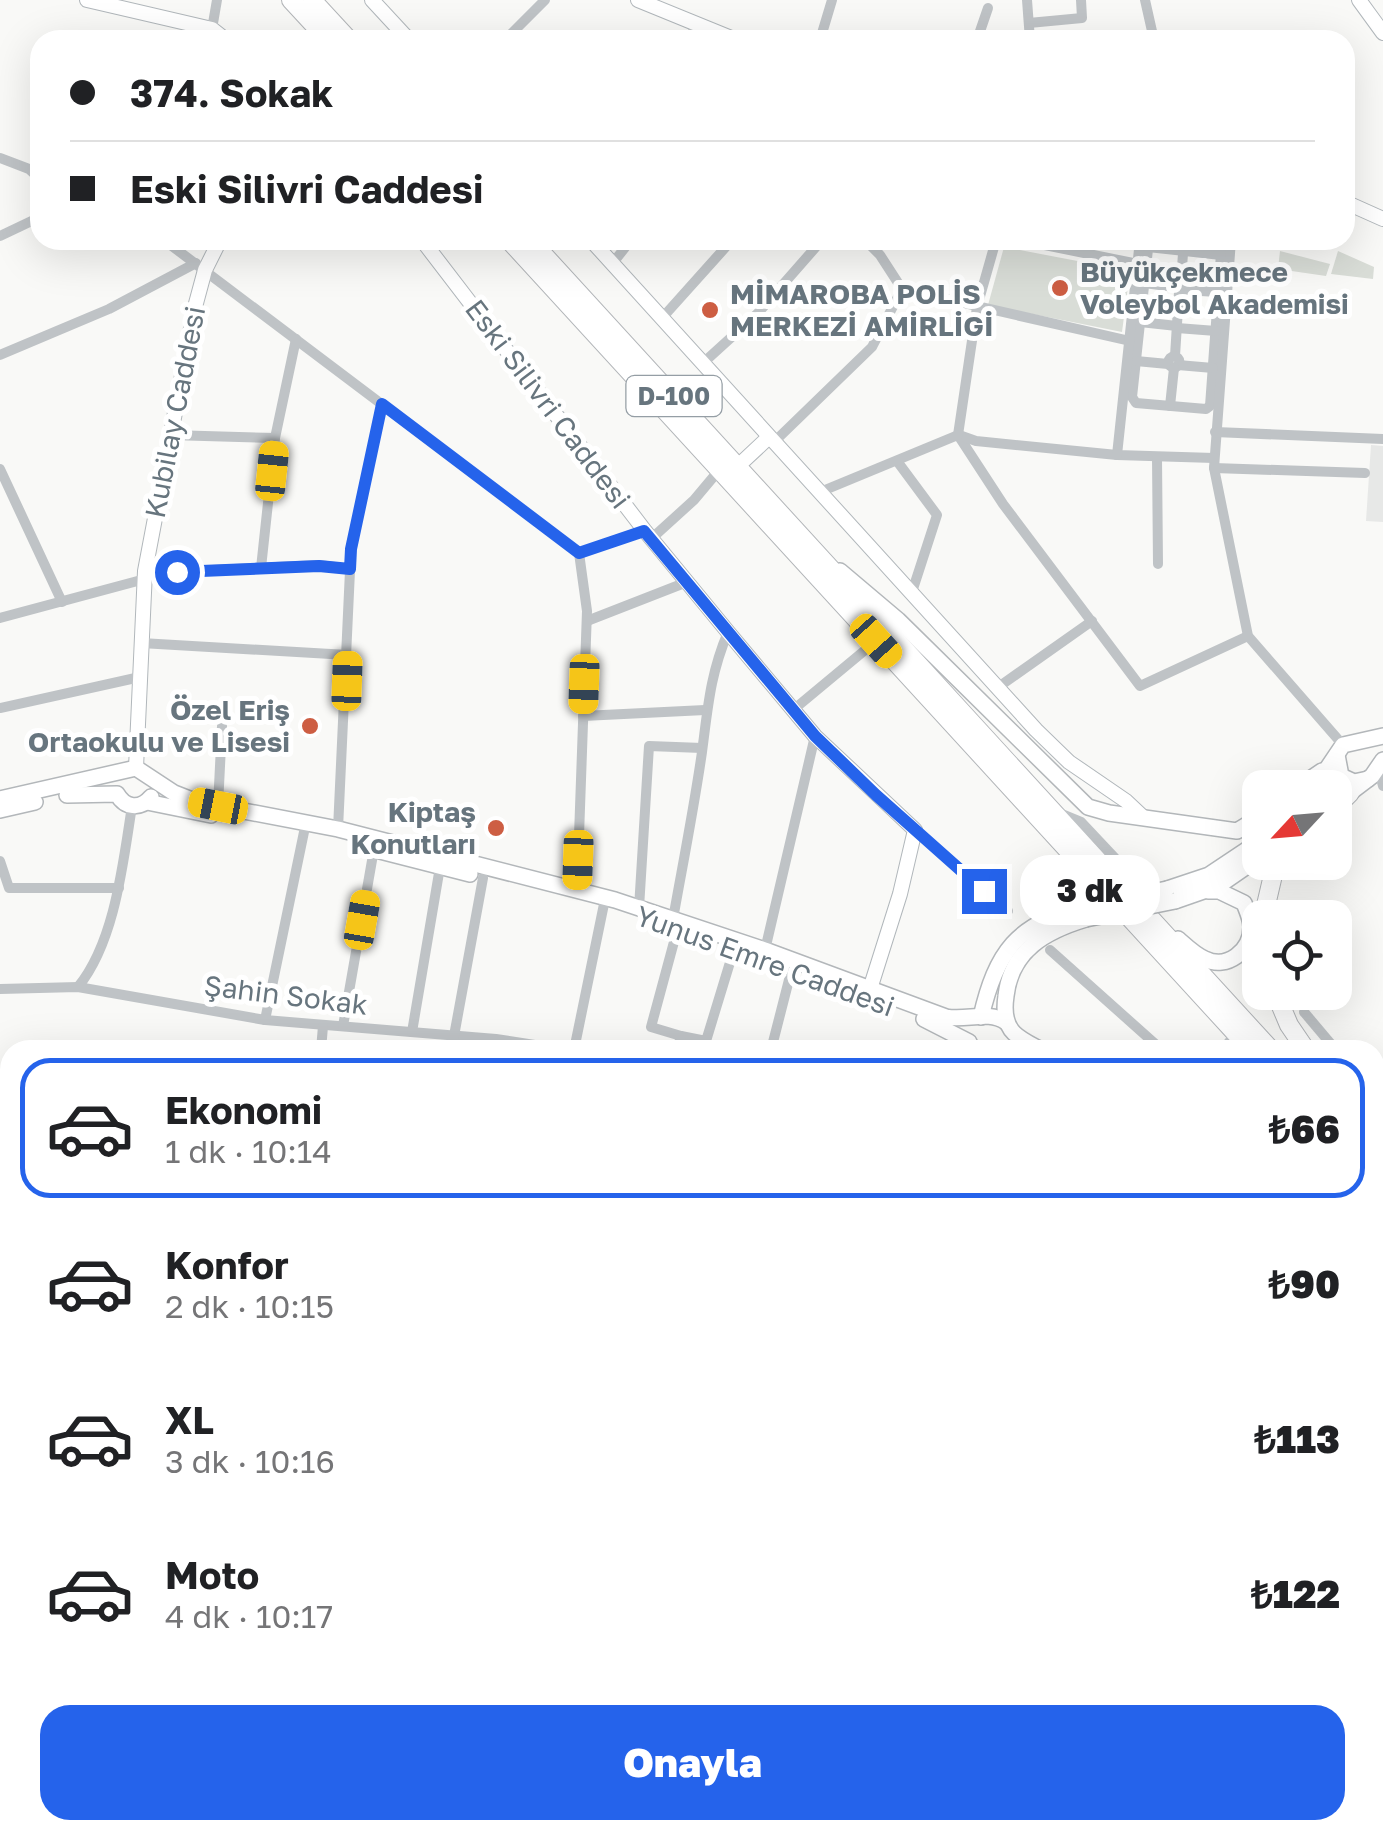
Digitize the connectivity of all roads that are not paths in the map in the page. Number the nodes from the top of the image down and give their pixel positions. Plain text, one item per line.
1 (87, 0) edge
2 (217, 0) edge
3 (290, 0) edge
4 (312, 0) edge
5 (372, 0) edge
6 (544, 0) edge
7 (638, 0) edge
8 (832, 0) edge
9 (1027, 0) edge
10 (1081, 0) edge
11 (1144, 0) edge
12 (1359, 0) edge
13 (661, 5) edge
14 (988, 8) dead end
15 (1029, 24) junction
16 (698, 26) junction
17 (212, 30) joint
18 (318, 30) edge
19 (340, 30) edge
20 (400, 30) edge
21 (515, 30) edge
22 (695, 30) edge
23 (709, 30) edge
24 (823, 30) edge
25 (980, 30) edge
26 (1029, 30) edge
27 (1152, 30) edge
28 (1383, 33) edge
29 (0, 158) edge
30 (30, 170) edge
31 (1355, 207) edge
32 (1383, 220) edge
33 (30, 222) edge
34 (0, 236) edge
35 (177, 250) edge
36 (213, 250) edge
37 (430, 250) edge
38 (519, 250) edge
39 (539, 250) edge
40 (599, 250) edge
41 (623, 250) edge
42 (723, 250) edge
43 (813, 250) edge
44 (876, 250) edge
45 (993, 250) edge
46 (1069, 250) edge
47 (1143, 250) edge
48 (1146, 250) edge
49 (1184, 250) edge
50 (1202, 250) edge
51 (1221, 250) edge
52 (1230, 250) edge
53 (1221, 254) junction
54 (612, 264) junction
55 (1138, 264) junction
56 (200, 267) junction
57 (1144, 284) junction
58 (1180, 287) junction
59 (902, 289) junction
60 (1218, 292) junction
61 (977, 307) junction
62 (663, 318) junction
63 (1140, 322) junction
64 (1177, 327) junction
65 (1216, 331) junction
66 (296, 339) junction
67 (1130, 342) junction
68 (0, 356) edge
69 (1136, 361) junction
70 (703, 363) junction
71 (1174, 363) junction
72 (1213, 368) junction
73 (382, 404) junction
74 (1170, 406) junction
75 (1214, 432) junction
76 (958, 435) junction
77 (170, 436) junction
78 (275, 438) junction
79 (1383, 439) edge
80 (771, 440) junction
81 (1116, 456) junction
82 (1157, 458) junction
83 (897, 461) junction
84 (1214, 463) junction
85 (729, 468) junction
86 (1, 473) edge
87 (1365, 473) dead end
88 (820, 492) junction
89 (648, 535) junction
90 (817, 552) junction
91 (579, 553) junction
92 (1158, 564) dead end
93 (260, 568) junction
94 (350, 569) junction
95 (145, 576) junction
96 (686, 582) junction
97 (912, 592) junction
98 (62, 602) junction
99 (0, 618) edge
100 (586, 621) junction
101 (1092, 621) junction
102 (728, 632) junction
103 (1248, 636) junction
104 (876, 641) junction
105 (141, 643) junction
106 (348, 656) junction
107 (140, 677) junction
108 (997, 688) junction
109 (0, 708) edge
110 (705, 710) junction
111 (793, 710) junction
112 (583, 716) junction
113 (222, 726) dead end
114 (815, 736) junction
115 (1383, 736) edge
116 (1361, 740) junction
117 (702, 748) junction
118 (1336, 756) junction
119 (130, 770) junction
120 (1319, 770) edge
121 (1326, 770) edge
122 (1379, 777) edge
123 (152, 778) junction
124 (117, 794) junction
125 (1352, 794) edge
126 (0, 799) edge
127 (140, 804) junction
128 (218, 806) junction
129 (0, 810) edge
130 (1143, 817) junction
131 (1242, 828) edge
132 (338, 829) junction
133 (916, 830) junction
134 (304, 832) junction
135 (374, 849) junction
136 (1242, 853) edge
137 (0, 861) edge
138 (440, 867) junction
139 (1242, 869) edge
140 (483, 878) junction
141 (119, 888) junction
142 (1208, 891) junction
143 (577, 892) junction
144 (1171, 895) junction
145 (604, 904) junction
146 (639, 908) junction
147 (1008, 911) dead end
148 (1084, 913) junction
149 (1148, 919) junction
150 (676, 923) junction
151 (734, 946) junction
152 (766, 950) junction
153 (1050, 950) dead end
154 (792, 968) junction
155 (78, 987) junction
156 (0, 990) edge
157 (869, 992) junction
158 (1282, 1010) edge
159 (1304, 1012) dead end
160 (980, 1018) junction
161 (265, 1020) junction
162 (323, 1026) junction
163 (342, 1026) junction
164 (1008, 1026) junction
165 (412, 1032) junction
166 (1236, 1034) junction
167 (454, 1036) junction
168 (681, 1036) junction
169 (321, 1040) edge
170 (474, 1040) edge
171 (573, 1040) edge
172 (680, 1040) edge
173 (701, 1040) edge
174 (706, 1040) edge
175 (774, 1040) edge
176 (960, 1040) edge
177 (970, 1040) edge
178 (1008, 1040) edge
179 (1027, 1040) edge
180 (1151, 1040) edge
181 (1231, 1040) edge
182 (1242, 1040) edge
183 (1262, 1040) edge
184 (1299, 1040) edge
185 (1328, 1040) edge

1 - 17 main road
2 - 17 street
3 - 18 highway
4 - 19 highway
5 - 20 main road
6 - 21 street
7 - 13 main road
8 - 24 street
9 - 15 street
10 - 15 street
11 - 27 street
12 - 28 main road
13 - 16 main road
14 - 25 street
15 - 26 street
16 - 22 street
16 - 23 main road
29 - 30 street
31 - 32 main road
33 - 34 street
35 - 56 street
36 - 56 main road, Kubilay Caddesi
37 - 89 main road, Eski Silivri Caddesi
38 - 85 highway, D-100
39 - 85 highway, D-100
40 - 54 main road
41 - 54 street
42 - 62 street
43 - 70 street
44 - 59 street
45 - 61 street
46 - 55 street
47 - 55 street
48 - 57 street
49 - 58 street
50 - 53 street
51 - 53 street
52 - 75 street
53 - 60 street
54 - 62 main road
55 - 67 street
56 - 66 street
56 - 68 street
56 - 77 main road, Kubilay Caddesi
57 - 58 street
57 - 63 street
58 - 60 street
58 - 64 street
59 - 61 street
59 - 80 street
60 - 65 street
61 - 67 street
61 - 76 street
62 - 70 main road
63 - 64 street
63 - 69 street
64 - 65 street
64 - 71 street
65 - 72 street
66 - 73 street
66 - 78 street
67 - 81 street
69 - 71 street
69 - 74 street
70 - 80 main road
71 - 72 street
71 - 74 street
72 - 74 street
73 - 91 street
73 - 94 street
75 - 79 street
75 - 84 street
76 - 81 street
76 - 83 street
76 - 101 street
77 - 78 street
77 - 95 main road, Kubilay Caddesi
78 - 93 street
80 - 85 main road
80 - 88 main road
81 - 82 street
82 - 84 street
82 - 92 street
83 - 88 street
83 - 97 street
84 - 87 street
84 - 103 street
85 - 89 street
85 - 90 highway, D-100
85 - 104 highway, D-100
86 - 98 street
88 - 97 main road
89 - 91 street
89 - 96 main road, Eski Silivri Caddesi
90 - 130 main road
90 - 149 highway, D-100
91 - 100 street
93 - 94 street
93 - 95 street
94 - 106 street
95 - 98 street
95 - 105 main road, Kubilay Caddesi
96 - 100 street
96 - 102 main road, Eski Silivri Caddesi
97 - 108 main road
98 - 99 street
100 - 112 street
101 - 103 street
101 - 108 street
102 - 110 street
102 - 111 main road, Eski Silivri Caddesi
103 - 118 street
104 - 111 street
104 - 166 highway, D-100
105 - 106 street
105 - 107 main road, Kubilay Caddesi
106 - 132 street
107 - 109 street
107 - 119 main road, Kubilay Caddesi
108 - 130 main road
110 - 112 street
110 - 117 street
111 - 114 main road, Eski Silivri Caddesi
112 - 143 street
113 - 128 street
114 - 133 main road, Eski Silivri Caddesi
114 - 152 street
115 - 116 main road
116 - 118 main road
116 - 122 main road
117 - 146 street
117 - 150 street
118 - 120 main road
118 - 121 main road
118 - 122 main road
119 - 123 main road
119 - 124 main road
119 - 126 main road
122 - 125 main road
123 - 127 main road
123 - 128 main road
124 - 127 main road
124 - 129 main road
127 - 134 main road, Yunus Emre Caddesi
127 - 141 street
128 - 132 main road
130 - 131 main road
132 - 143 main road
133 - 147 street, Eski Silivri Caddesi
133 - 157 main road
134 - 135 main road, Yunus Emre Caddesi
134 - 161 street
135 - 138 main road, Yunus Emre Caddesi
135 - 163 street
136 - 144 main road
137 - 141 street
138 - 140 main road, Yunus Emre Caddesi
138 - 165 street
139 - 142 main road
140 - 145 main road, Yunus Emre Caddesi
140 - 167 street
141 - 155 street
142 - 144 main road
142 - 149 main road
143 - 146 main road
144 - 148 main road, bridge
145 - 150 main road, Yunus Emre Caddesi
145 - 171 street
146 - 150 main road
148 - 160 main road
148 - 164 main road
149 - 183 highway, D-100
150 - 151 main road, Yunus Emre Caddesi
150 - 152 main road
150 - 168 street
151 - 154 main road, Yunus Emre Caddesi
151 - 174 street
152 - 157 main road
153 - 180 street
154 - 157 main road, Yunus Emre Caddesi
154 - 175 street
155 - 156 street, Şahin Sokak
155 - 161 street, Şahin Sokak
157 - 160 main road
157 - 176 main road, Yunus Emre Caddesi
158 - 184 highway
159 - 185 street
160 - 164 main road
160 - 177 main road
161 - 162 street, Şahin Sokak
162 - 163 street, Şahin Sokak
162 - 169 street
163 - 165 street, Şahin Sokak
164 - 178 main road
164 - 179 main road
165 - 167 street, Şahin Sokak
166 - 181 street
166 - 182 highway, D-100
167 - 170 street, Şahin Sokak
168 - 172 street
168 - 173 street

